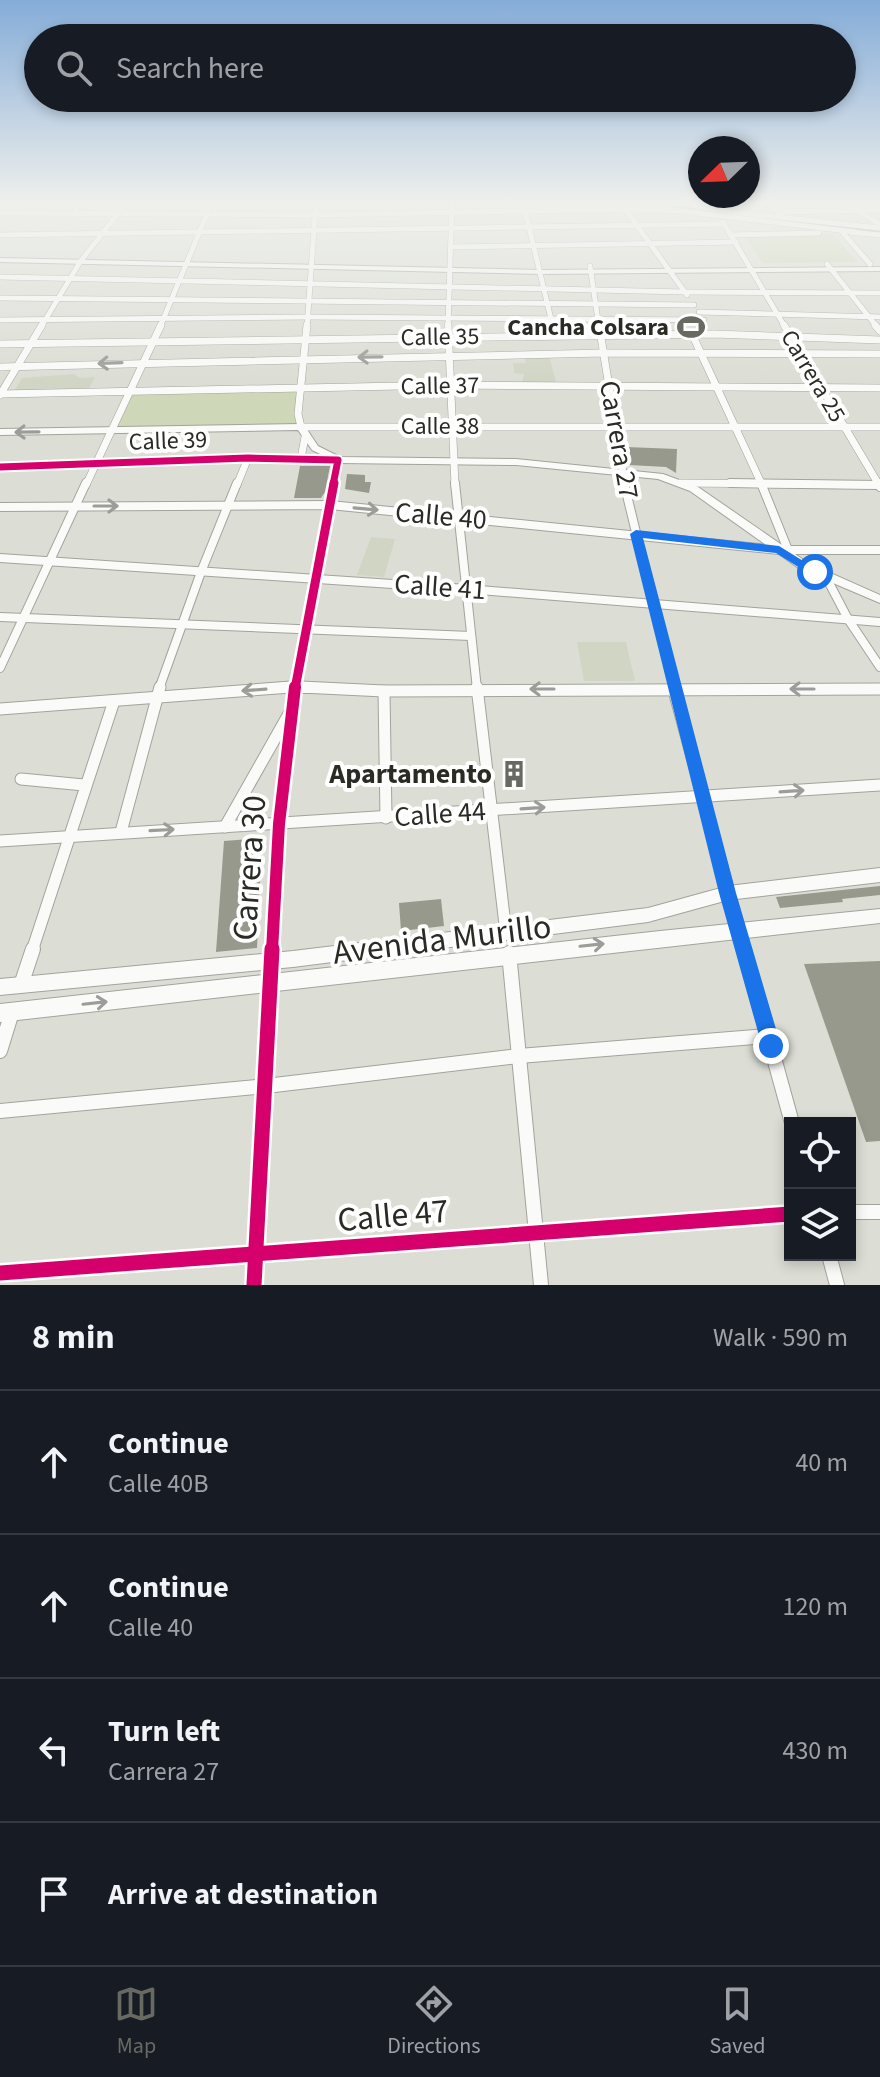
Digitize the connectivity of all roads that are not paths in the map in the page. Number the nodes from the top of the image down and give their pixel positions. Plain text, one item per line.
1 (81, 262) edge
2 (151, 262) edge
3 (313, 262) edge
4 (451, 262) edge
5 (539, 262) edge
6 (664, 262) edge
7 (745, 262) edge
8 (187, 263) junction
9 (313, 266) junction
10 (877, 266) edge
11 (748, 267) junction
12 (829, 267) junction
13 (450, 268) junction
14 (668, 268) junction
15 (541, 269) junction
16 (590, 269) junction
17 (0, 277) edge
18 (70, 278) junction
19 (180, 281) junction
20 (311, 285) junction
21 (449, 288) junction
22 (545, 290) junction
23 (593, 290) junction
24 (685, 292) junction
25 (762, 293) junction
26 (880, 293) edge
27 (850, 294) junction
28 (0, 298) edge
29 (57, 299) junction
30 (172, 300) junction
31 (310, 301) junction
32 (448, 301) junction
33 (548, 303) junction
34 (595, 304) junction
35 (694, 305) junction
36 (699, 312) junction
37 (776, 315) junction
38 (308, 317) junction
39 (448, 317) junction
40 (869, 317) junction
41 (880, 317) edge
42 (164, 318) junction
43 (45, 319) junction
44 (551, 319) junction
45 (0, 320) edge
46 (597, 320) junction
47 (704, 320) junction
48 (880, 331) edge
49 (692, 334) junction
50 (714, 334) junction
51 (448, 336) junction
52 (600, 336) junction
53 (789, 336) junction
54 (880, 340) edge
55 (306, 341) junction
56 (0, 344) edge
57 (30, 344) junction
58 (151, 344) junction
59 (603, 353) junction
60 (700, 353) junction
61 (799, 353) junction
62 (880, 354) edge
63 (447, 355) junction
64 (305, 358) junction
65 (142, 362) junction
66 (17, 366) junction
67 (0, 367) edge
68 (449, 385) junction
69 (610, 386) junction
70 (715, 386) junction
71 (820, 387) junction
72 (302, 388) junction
73 (880, 388) edge
74 (128, 391) junction
75 (0, 394) edge
76 (453, 426) junction
77 (614, 426) junction
78 (733, 426) junction
79 (844, 427) junction
80 (880, 427) edge
81 (111, 431) junction
82 (0, 432) edge
83 (303, 432) junction
84 (302, 453) dead end
85 (248, 458) junction
86 (338, 460) junction
87 (455, 461) junction
88 (97, 464) junction
89 (0, 467) edge
90 (621, 471) junction
91 (680, 483) junction
92 (761, 483) junction
93 (880, 486) edge
94 (230, 505) junction
95 (330, 505) junction
96 (76, 506) junction
97 (0, 507) edge
98 (457, 517) junction
99 (636, 534) junction
100 (783, 550) junction
101 (880, 550) edge
102 (0, 558) edge
103 (50, 563) junction
104 (201, 572) junction
105 (826, 577) junction
106 (316, 579) junction
107 (467, 589) junction
108 (880, 599) edge
109 (653, 604) junction
110 (0, 617) edge
111 (26, 617) junction
112 (848, 619) junction
113 (880, 622) edge
114 (182, 625) junction
115 (305, 629) junction
116 (471, 636) junction
117 (880, 667) edge
118 (0, 668) edge
119 (295, 687) junction
120 (477, 689) junction
121 (880, 689) edge
122 (674, 690) junction
123 (384, 691) junction
124 (156, 698) junction
125 (114, 701) junction
126 (0, 709) edge
127 (292, 709) junction
128 (21, 779) dead end
129 (84, 785) junction
130 (880, 785) edge
131 (703, 796) junction
132 (492, 811) junction
133 (386, 818) junction
134 (279, 824) junction
135 (225, 827) junction
136 (121, 832) junction
137 (68, 836) junction
138 (0, 841) edge
139 (880, 875) edge
140 (728, 893) junction
141 (880, 916) edge
142 (738, 930) junction
143 (506, 933) junction
144 (509, 953) junction
145 (271, 961) junction
146 (270, 984) junction
147 (21, 985) junction
148 (0, 987) edge
149 (6, 1012) edge
150 (768, 1036) junction
151 (0, 1051) edge
152 (519, 1056) junction
153 (266, 1086) junction
154 (0, 1111) edge
155 (790, 1117) edge
156 (856, 1212) edge
157 (880, 1212) edge
158 (784, 1214) edge
159 (536, 1232) junction
160 (255, 1255) junction
161 (831, 1261) edge
162 (0, 1273) edge
163 (254, 1285) edge
164 (541, 1285) edge
165 (837, 1285) edge

1 - 18 street
2 - 8 highway
3 - 9 street
4 - 13 street
5 - 15 street
6 - 14 street
7 - 11 street, Carrera 25
8 - 9 highway
8 - 19 street
9 - 13 highway
9 - 20 street
10 - 12 highway
11 - 12 highway
11 - 14 highway
11 - 25 street, Carrera 25
12 - 27 street
13 - 15 highway
13 - 21 street
14 - 16 highway
14 - 24 street
15 - 16 highway
15 - 22 street
16 - 23 street, Carrera 27
17 - 18 street
18 - 19 street
18 - 29 street
19 - 20 street
19 - 30 street
20 - 21 street
20 - 31 street
21 - 22 street
21 - 32 street
22 - 23 street
22 - 33 street
23 - 24 street
23 - 34 street, Carrera 27
24 - 25 street
24 - 35 street
25 - 27 street
25 - 37 street, Carrera 25
26 - 27 street
27 - 40 street
28 - 29 street
29 - 30 street
29 - 43 street
30 - 31 street
30 - 42 street
31 - 32 street
31 - 38 street
32 - 33 street
32 - 39 street
33 - 34 street
33 - 44 street
34 - 35 street
34 - 46 street, Carrera 27
35 - 36 street
36 - 37 street
36 - 47 street
37 - 40 street
37 - 53 street, Carrera 25
38 - 39 street
38 - 42 street
38 - 55 street
39 - 44 street
39 - 51 street
40 - 41 street
40 - 48 street
42 - 43 street
42 - 58 street
43 - 45 street
43 - 57 street
44 - 46 street
46 - 47 street
46 - 52 street, Carrera 27
47 - 50 street
49 - 50 street, Calle 35
49 - 52 street, Calle 35
49 - 60 street
50 - 53 street, Calle 35
51 - 52 street, Calle 35
51 - 55 street, Calle 35
51 - 63 street
52 - 59 street, Carrera 27
53 - 54 street, Calle 35
53 - 61 street, Carrera 25
55 - 58 street, Calle 35
55 - 64 street
56 - 57 street, Calle 35
57 - 58 street, Calle 35
57 - 66 street
58 - 65 street
59 - 60 street
59 - 63 street
59 - 69 street, Carrera 27
60 - 61 street
60 - 70 street
61 - 62 street
61 - 71 street, Carrera 25
63 -> 64 street
63 - 68 street
64 - 65 street
64 - 72 street
65 -> 66 street
65 - 74 street
66 - 67 street
66 - 75 street
68 - 69 street, Calle 37
68 - 72 street, Calle 37
68 - 76 street
69 - 70 street, Calle 37
69 - 77 street, Carrera 27
70 - 71 street, Calle 37
70 - 78 street
71 - 73 street, Calle 37
71 - 79 street, Carrera 25
72 - 74 street, Calle 37
72 - 83 street
74 - 75 street, Calle 37
74 - 81 street
76 - 77 street, Calle 38
76 - 83 street, Calle 38
76 - 87 street
77 - 78 street, Calle 38
77 - 90 street, Carrera 27
78 - 79 street, Calle 38
78 - 92 street
79 - 80 street, Calle 38
79 - 93 street, Carrera 25
81 -> 82 main road, Calle 38
81 - 83 main road, Calle 38
81 - 88 street
83 - 84 street
83 - 86 main road
85 - 86 street, Calle 39
85 - 88 street, Calle 39
85 - 94 street
86 - 87 main road, Calle 39
86 - 95 street, Carrera 30
87 - 90 main road, Calle 39
87 - 98 street
88 - 89 street, Calle 39
88 - 96 street
90 - 91 main road, Calle 39
90 - 99 street, Carrera 27
91 - 92 street, Calle 39
91 - 100 main road
92 - 93 street, Calle 39
92 - 100 street
94 - 95 street, Calle 40
96 -> 94 street, Calle 40
94 - 104 street
95 -> 98 street, Calle 40
95 - 106 street, Carrera 30
96 - 97 street, Calle 40
96 - 103 street
98 - 99 street, Calle 40
98 - 107 street
99 - 100 street, Calle 40
99 - 109 street, Carrera 27
100 - 101 street, Calle 40
100 - 105 main road
102 - 103 street, Calle 41
103 - 104 street, Calle 41
103 - 111 street
104 - 106 street, Calle 41
104 - 114 street
105 - 108 main road
105 - 112 street
106 - 107 street, Calle 41
106 - 115 street, Carrera 30
107 - 109 street, Calle 41
107 - 116 street
109 - 112 street, Calle 41
109 - 122 street, Carrera 27
110 - 111 street
111 - 114 street
111 - 118 street
112 - 113 street, Calle 41
112 - 117 street
114 - 115 street
114 - 124 street
115 - 116 street
115 - 119 street, Carrera 30
116 - 120 street
119 - 123 street
119 -> 124 street
119 - 127 street, Carrera 30
122 -> 120 street
120 - 123 street
120 - 132 street
121 -> 122 street
122 - 131 street, Carrera 27
123 - 133 street
124 - 125 street
124 - 136 street
125 - 126 street
125 - 129 street
127 - 134 street, Carrera 30
127 - 135 street
128 - 129 street
129 - 137 street
131 -> 130 street, Calle 44
132 -> 131 street, Calle 44
131 - 140 street, Carrera 27
132 - 133 street, Calle 44
132 - 143 street
133 - 134 street, Calle 44
134 - 135 street, Calle 44
134 - 145 street, Carrera 30
136 -> 135 street, Calle 44
136 - 137 street, Calle 44
137 - 138 street, Calle 44
137 - 147 street
139 - 140 main road, Avenida Murillo
140 - 142 street, Carrera 27
140 - 143 main road, Avenida Murillo
141 - 142 main road, Avenida Murillo
144 -> 142 main road, Avenida Murillo
142 - 150 street, Carrera 27
143 - 145 main road, Avenida Murillo
144 - 146 main road, Avenida Murillo
144 - 152 street
145 - 146 street, Carrera 30
145 - 147 main road, Avenida Murillo
149 -> 146 main road, Avenida Murillo
146 - 153 street, Carrera 30
147 - 148 main road, Avenida Murillo
149 - 151 street
150 - 152 street
150 - 155 street, Carrera 27
152 - 153 street
152 - 159 street
153 - 154 street
153 - 160 street, Carrera 30
156 - 157 street
158 - 159 street, Calle 47
159 - 160 street, Calle 47
159 - 164 street
160 - 162 street, Calle 47
160 - 163 street, Carrera 30
161 - 165 street

